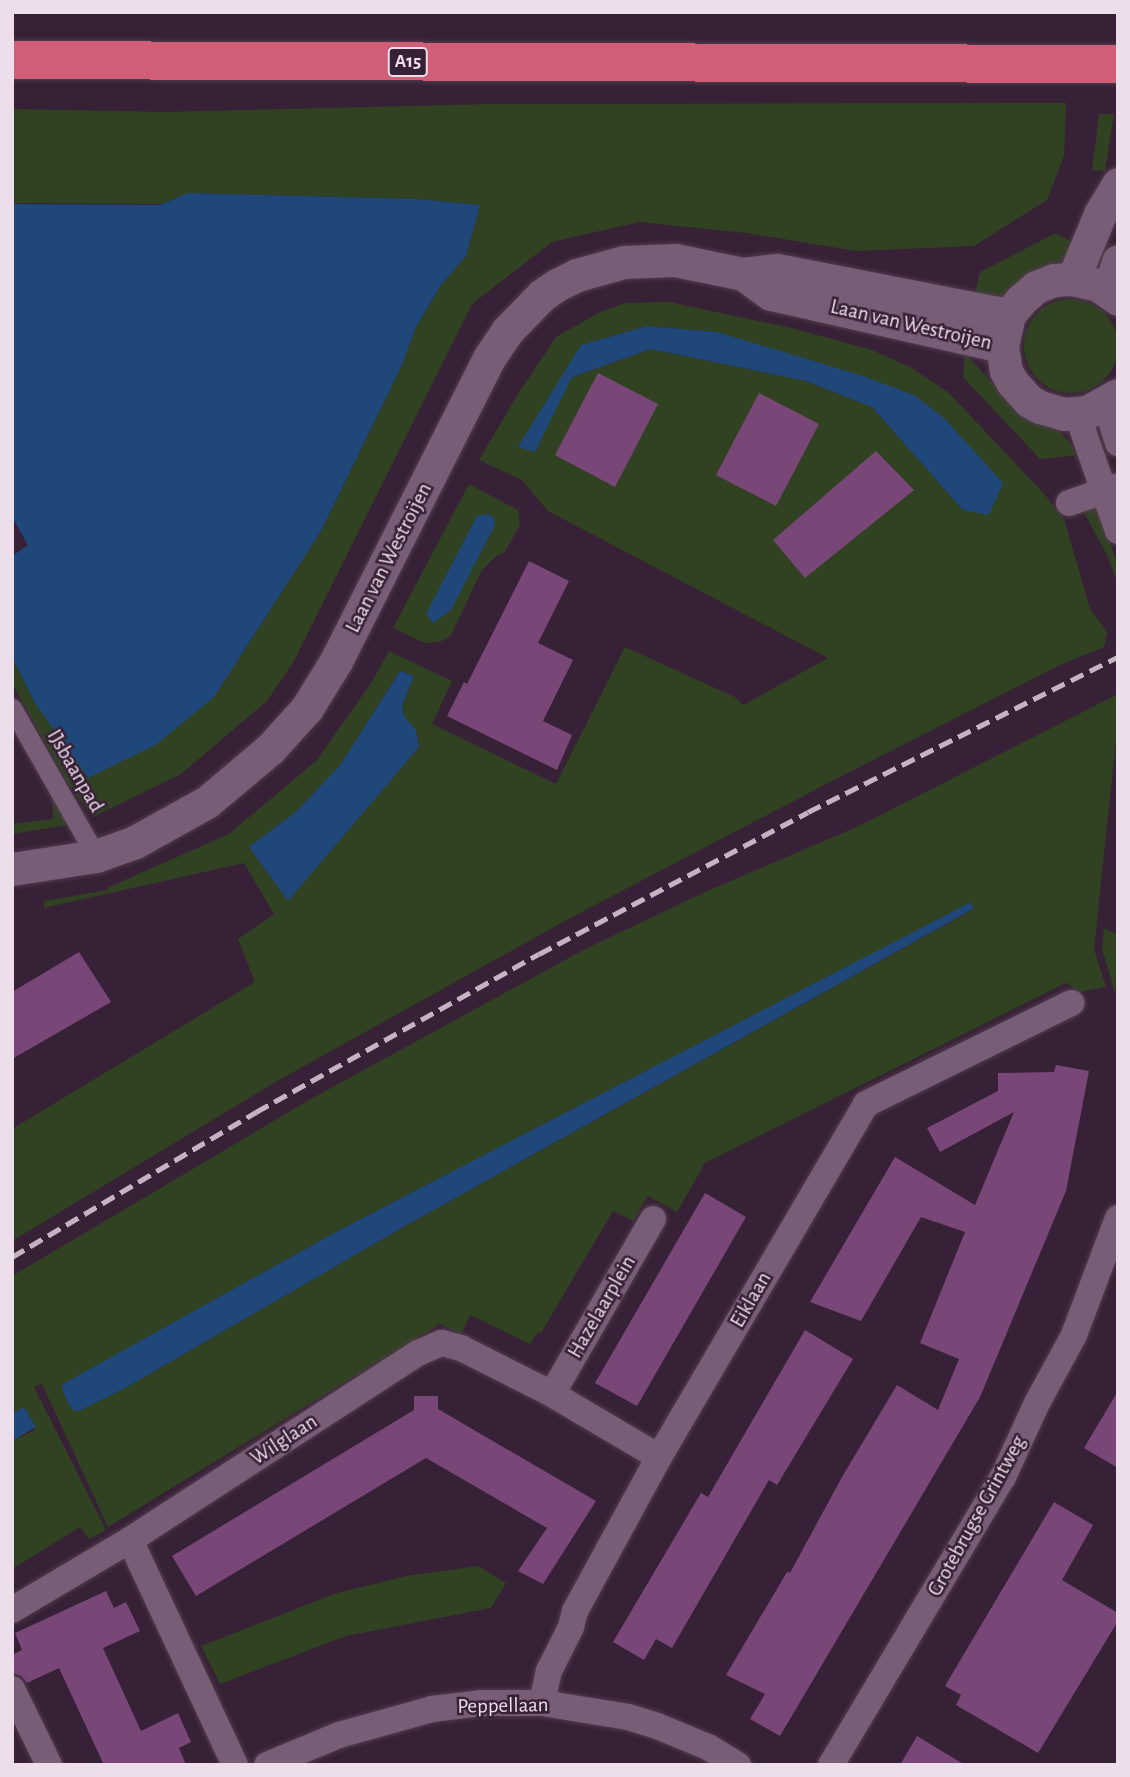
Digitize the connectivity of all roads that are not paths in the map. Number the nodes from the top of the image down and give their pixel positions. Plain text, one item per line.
1 (12, 60) edge
2 (1118, 64) edge
3 (1118, 184) edge
4 (1073, 279) junction
5 (1115, 284) edge
6 (1006, 330) junction
7 (1100, 404) edge
8 (1118, 443) edge
9 (1111, 488) edge
10 (1069, 503) dead end
11 (1118, 531) edge
12 (12, 708) edge
13 (96, 856) junction
14 (12, 869) edge
15 (1071, 1003) dead end
16 (1118, 1217) edge
17 (653, 1219) dead end
18 (552, 1394) junction
19 (659, 1458) junction
20 (130, 1540) junction
21 (12, 1609) edge
22 (12, 1689) edge
23 (542, 1703) junction
24 (49, 1765) edge
25 (235, 1765) edge
26 (267, 1765) edge
27 (738, 1765) edge
28 (831, 1765) edge

1 - 2 highway, A15
3 - 4 street
4 - 5 street
4 - 6 street
6 - 7 street
6 - 13 street, Laan van Westroijen
7 - 8 street
7 - 9 street
9 - 10 street
9 - 11 street
12 - 13 street, IJsbaanpad
13 - 14 street, Laan van Westroijen
15 - 19 street, Eiklaan
16 - 28 street, Grotebrugse Grintweg
17 - 18 street, Hazelaarplein
18 - 19 street, Wilglaan
18 - 20 street, Wilglaan
19 - 23 street, Eiklaan
20 - 21 street
20 - 25 street
22 - 24 street
23 - 26 street, Peppellaan
23 - 27 street, Peppellaan

